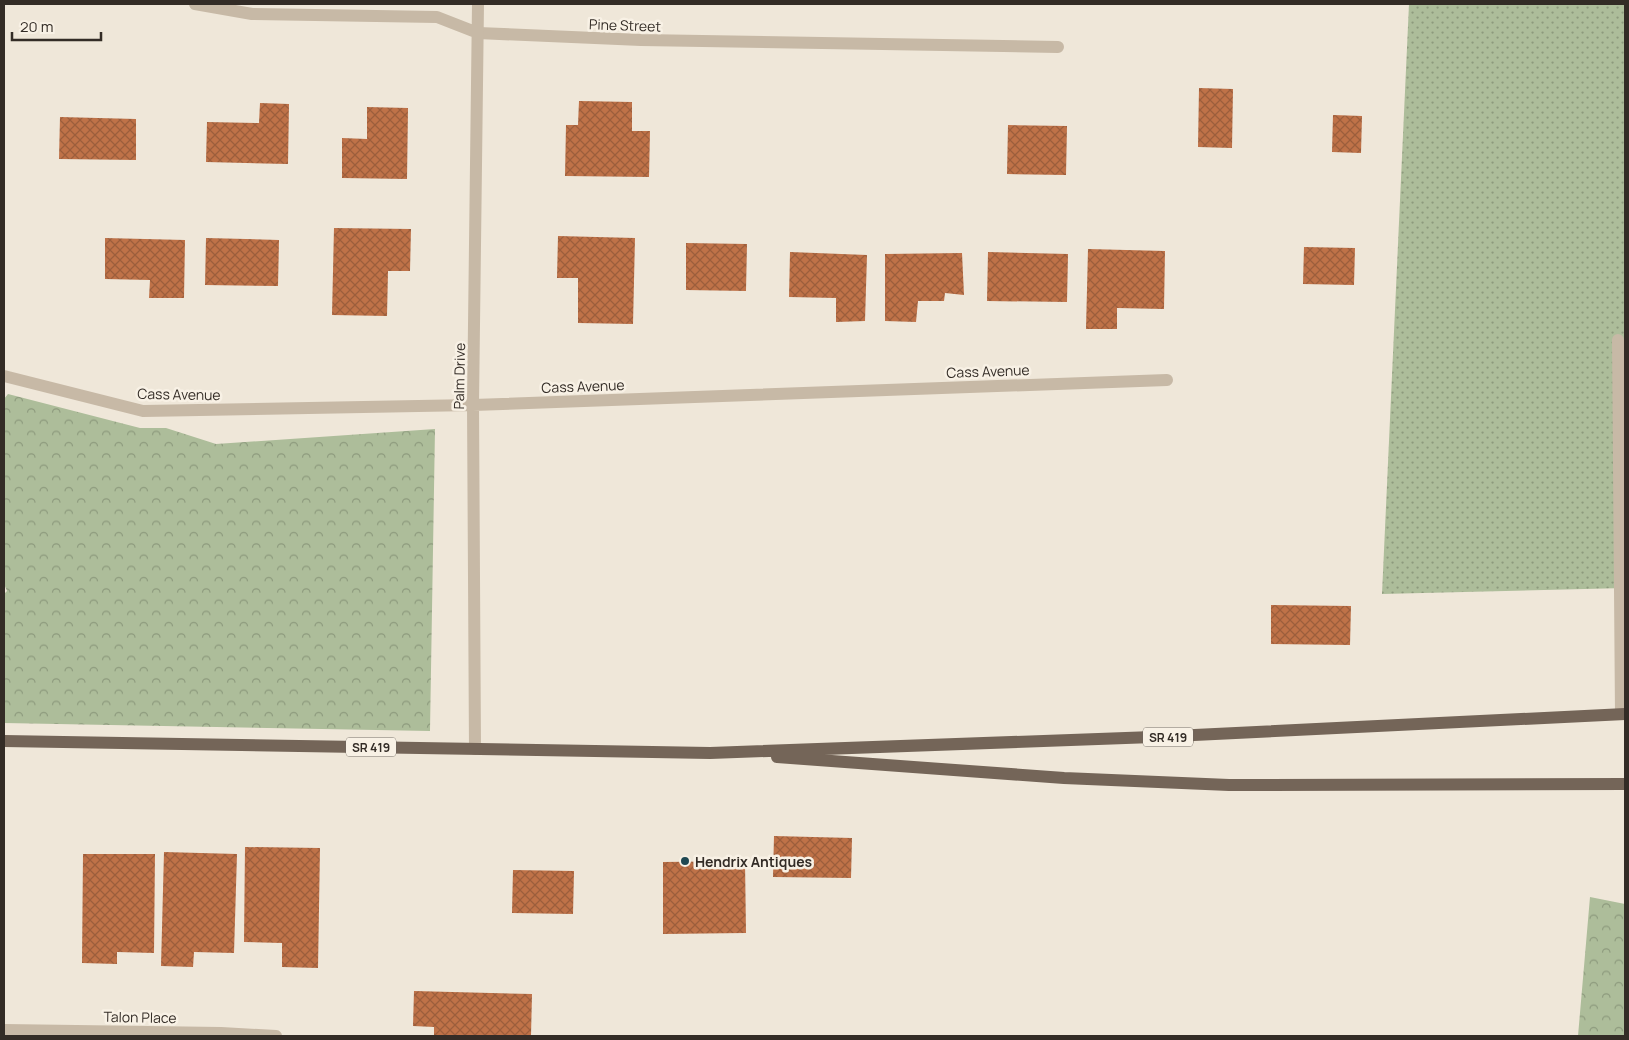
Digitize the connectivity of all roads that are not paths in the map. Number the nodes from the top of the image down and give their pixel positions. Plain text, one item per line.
1 (195, 4) edge
2 (478, 4) edge
3 (478, 33) junction
4 (1058, 47) dead end
5 (1618, 340) dead end
6 (4, 376) edge
7 (1167, 380) dead end
8 (473, 405) junction
9 (1622, 509) edge
10 (1623, 714) edge
11 (4, 741) edge
12 (475, 749) junction
13 (710, 753) junction
14 (1625, 784) edge
15 (4, 1030) edge
16 (276, 1036) edge

1 - 3 street, Pine Street
2 - 3 street, Palm Drive
3 - 4 street, Pine Street
3 - 8 street, Palm Drive
5 - 9 street
6 - 8 street, Cass Avenue
7 - 8 street, Cass Avenue
8 - 12 street, Palm Drive
9 - 10 street
10 - 13 main road, SR 419
11 - 12 main road, SR 419
12 - 13 main road, SR 419
13 - 14 main road, SR 419
15 - 16 street, Talon Place

